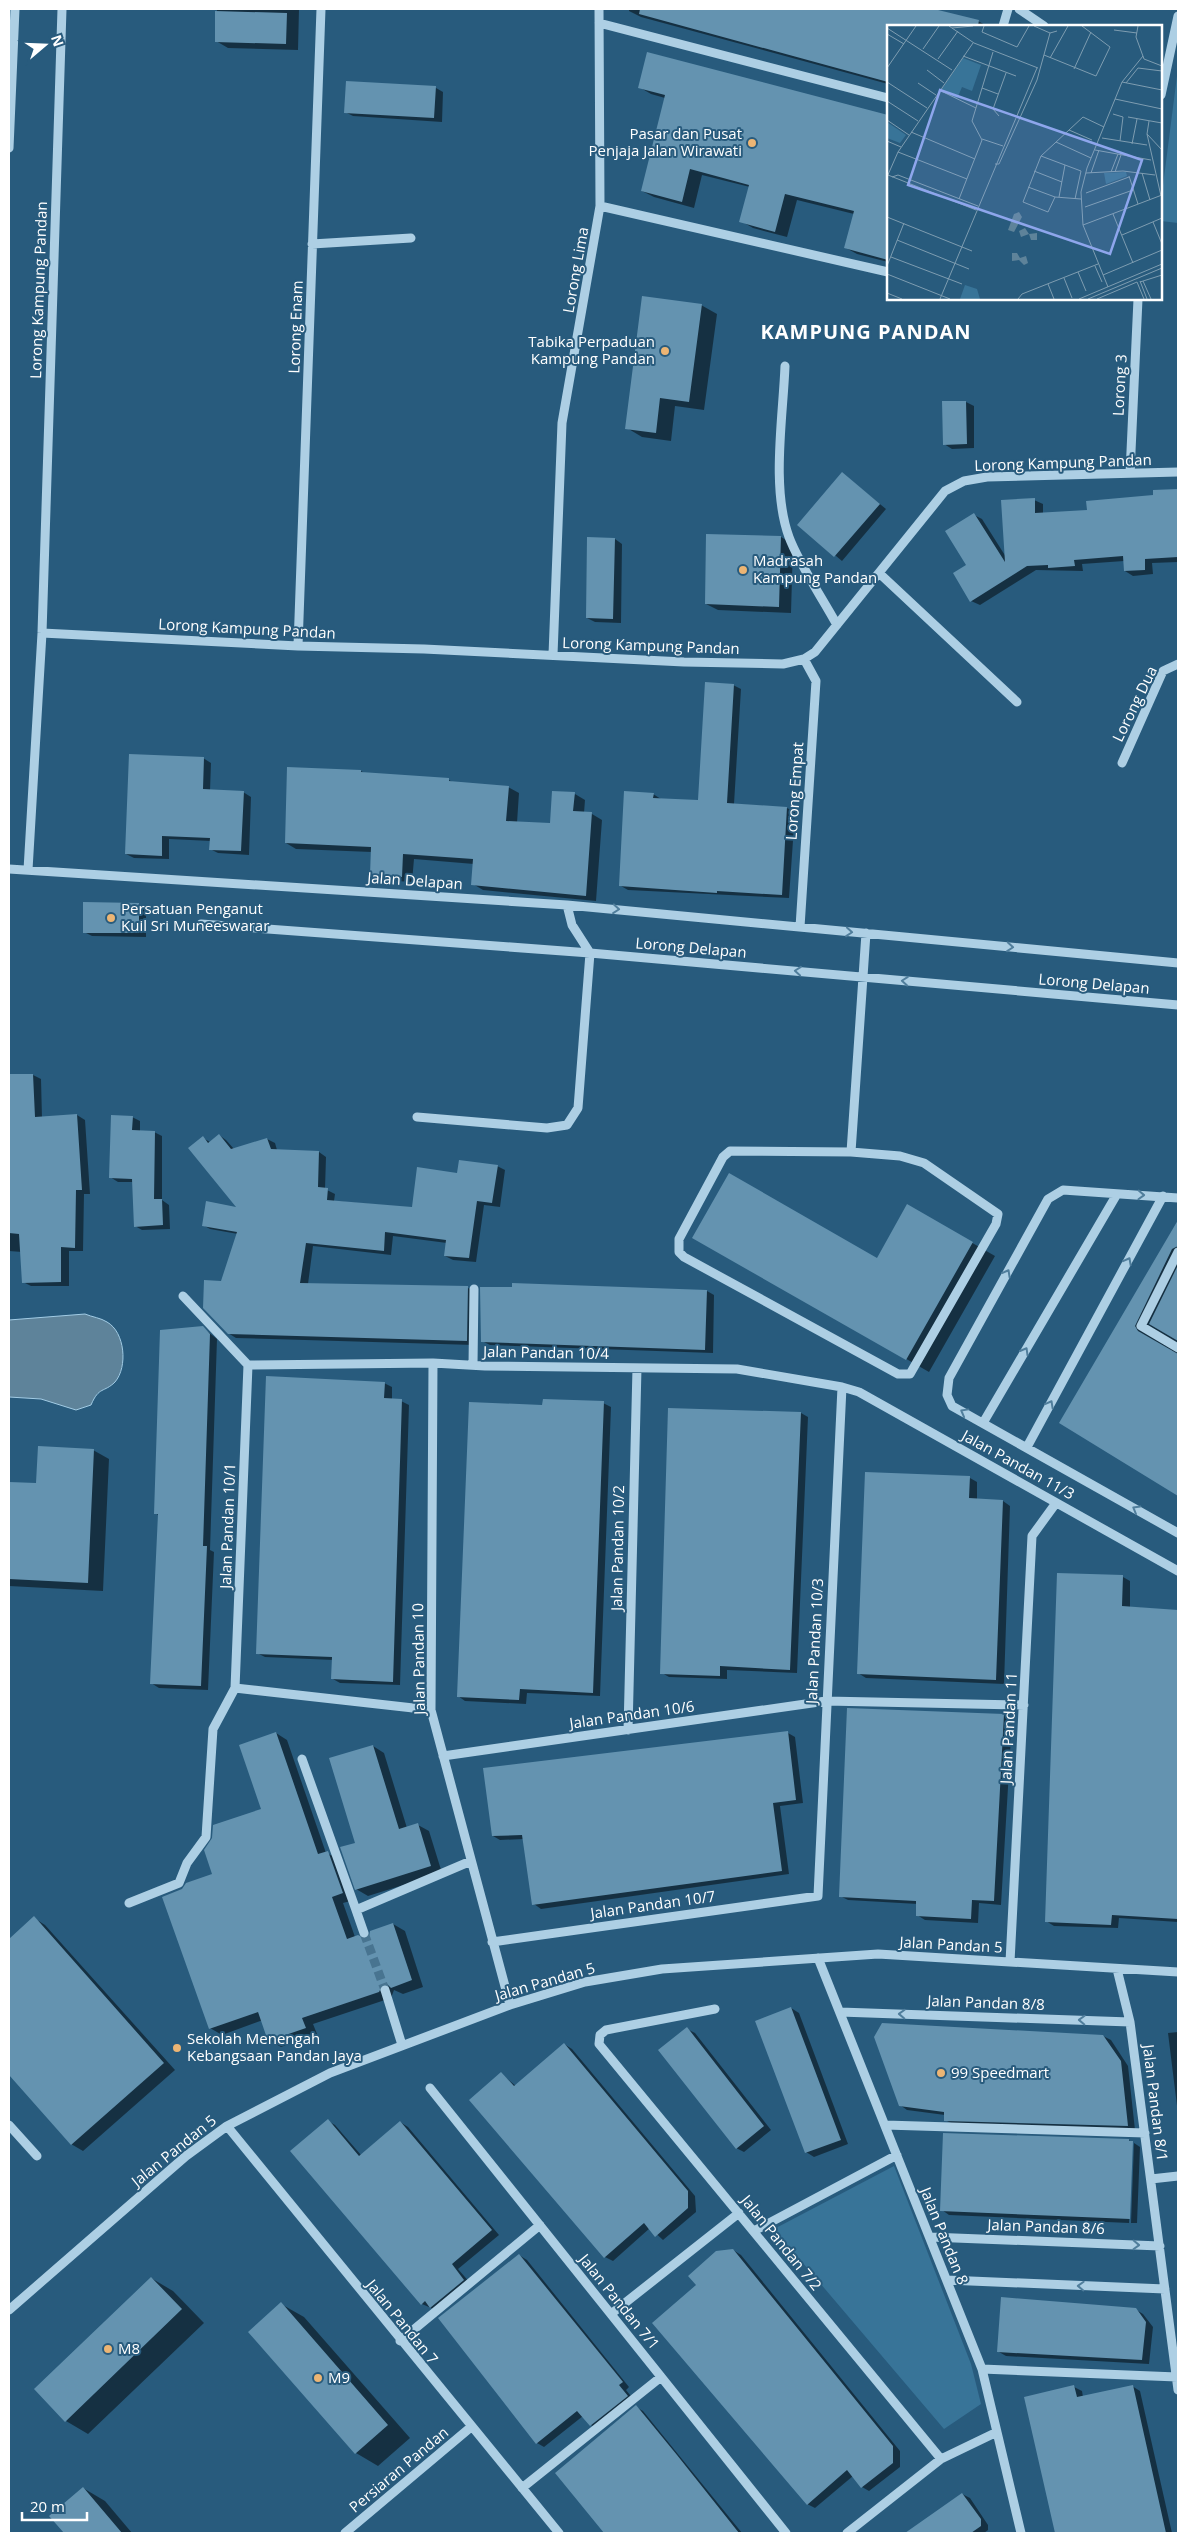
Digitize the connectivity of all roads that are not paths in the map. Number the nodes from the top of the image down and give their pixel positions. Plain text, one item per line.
1 (15, 9) edge
2 (62, 9) edge
3 (321, 9) edge
4 (599, 9) edge
5 (1008, 9) edge
6 (1019, 9) edge
7 (1178, 16) edge
8 (599, 23) junction
9 (1003, 25) edge
10 (1043, 25) edge
11 (1162, 90) edge
12 (887, 98) edge
13 (9, 148) edge
14 (600, 206) junction
15 (412, 238) dead end
16 (312, 244) junction
17 (887, 272) edge
18 (1138, 300) edge
19 (785, 366) dead end
20 (1178, 472) edge
21 (1130, 473) junction
22 (879, 573) junction
23 (837, 625) junction
24 (42, 633) junction
25 (298, 646) junction
26 (553, 655) junction
27 (804, 659) junction
28 (1178, 664) edge
29 (1017, 702) dead end
30 (1122, 763) dead end
31 (28, 870) junction
32 (9, 872) edge
33 (567, 905) junction
34 (201, 924) dead end
35 (800, 927) junction
36 (866, 933) junction
37 (590, 952) junction
38 (1178, 963) edge
39 (864, 977) junction
40 (1178, 1005) edge
41 (417, 1117) dead end
42 (851, 1152) junction
43 (1116, 1194) junction
44 (1163, 1196) junction
45 (1178, 1198) edge
46 (1178, 1252) edge
47 (474, 1290) dead end
48 (183, 1296) dead end
49 (1178, 1348) edge
50 (433, 1363) junction
51 (248, 1365) junction
52 (473, 1366) junction
53 (637, 1368) junction
54 (842, 1387) junction
55 (983, 1423) junction
56 (1027, 1447) junction
57 (1056, 1503) junction
58 (1178, 1533) edge
59 (1178, 1571) edge
60 (235, 1688) junction
61 (826, 1701) junction
62 (1024, 1706) junction
63 (431, 1710) junction
64 (628, 1730) junction
65 (443, 1756) junction
66 (302, 1759) dead end
67 (471, 1861) junction
68 (818, 1896) joint
69 (129, 1904) dead end
70 (356, 1910) junction
71 (364, 1933) tunnel mouth
72 (492, 1942) junction
73 (818, 1958) junction
74 (1010, 1962) junction
75 (1117, 1969) junction
76 (1178, 1972) edge
77 (386, 1990) tunnel mouth
78 (510, 2005) junction
79 (715, 2009) dead end
80 (840, 2012) junction
81 (1130, 2022) junction
82 (402, 2045) junction
83 (430, 2088) dead end
84 (9, 2125) edge
85 (885, 2125) junction
86 (227, 2126) junction
87 (1145, 2133) junction
88 (897, 2155) junction
89 (37, 2156) dead end
90 (1178, 2176) edge
91 (1151, 2179) junction
92 (738, 2213) junction
93 (540, 2226) junction
94 (754, 2231) junction
95 (930, 2237) junction
96 (1160, 2246) junction
97 (947, 2280) junction
98 (1165, 2289) junction
99 (9, 2310) edge
100 (611, 2314) junction
101 (400, 2341) junction
102 (1177, 2366) edge
103 (982, 2369) junction
104 (661, 2377) junction
105 (1176, 2377) junction
106 (1178, 2390) edge
107 (471, 2427) junction
108 (997, 2432) junction
109 (941, 2459) junction
110 (522, 2488) junction
111 (345, 2533) edge
112 (559, 2533) edge
113 (786, 2533) edge
114 (847, 2533) edge
115 (1021, 2533) edge

1 - 13 street
2 - 24 street, Lorong Kampung Pandan
3 - 16 street, Lorong Enam
4 - 8 street, Lorong Lima
5 - 9 street
6 - 10 street
7 - 11 street
8 - 12 street
8 - 14 street, Lorong Lima
14 - 17 street
14 - 26 street, Lorong Lima
15 - 16 street
16 - 25 street, Lorong Enam
18 - 21 street, Lorong 3
19 - 23 street
20 - 21 street, Lorong Kampung Pandan
21 - 22 street, Lorong Kampung Pandan
22 - 23 street, Lorong Kampung Pandan
22 - 29 street
23 - 27 street, Lorong Kampung Pandan
24 - 25 street, Lorong Kampung Pandan
24 - 31 street, Lorong Kampung Pandan
25 - 26 street, Lorong Kampung Pandan
26 - 27 street, Lorong Kampung Pandan
27 - 35 street, Lorong Empat
28 - 30 street, Lorong Dua
31 - 32 street, Jalan Delapan
31 - 33 street, Jalan Delapan
33 -> 35 street, Jalan Delapan
33 - 37 street
34 - 37 street, Lorong Delapan
35 -> 36 street, Lorong Delapan
36 -> 38 street, Lorong Delapan
36 - 39 street
39 -> 37 street, Lorong Delapan
37 - 41 street
40 -> 39 street, Lorong Delapan
39 - 42 street
42 - 42 street
43 -> 44 street
55 -> 43 street
55 -> 43 street
44 - 45 street
56 -> 44 street
46 - 49 street
47 - 52 street
48 - 51 street
50 - 51 street, Jalan Pandan 10/4
50 - 52 street, Jalan Pandan 10/4
50 - 63 street, Jalan Pandan 10
51 - 60 street, Jalan Pandan 10/1
52 - 53 street, Jalan Pandan 10/4
53 - 54 street, Jalan Pandan 10/4
53 - 64 street, Jalan Pandan 10/2
54 - 57 street, Jalan Pandan 11/3
54 - 61 street, Jalan Pandan 10/3
55 - 56 street
58 -> 56 street
57 - 59 street, Jalan Pandan 11/3
57 - 62 street, Jalan Pandan 11
60 - 63 street
60 - 69 street, Jalan Pandan 10/1
61 - 62 street, Jalan Pandan 10/6
61 - 64 street, Jalan Pandan 10/6
61 - 68 street, Jalan Pandan 10/3
62 - 74 street, Jalan Pandan 11
63 - 65 street, Jalan Pandan 10
64 - 65 street, Jalan Pandan 10/6
65 - 67 street, Jalan Pandan 10
66 - 70 street
67 - 70 street
67 - 72 street, Jalan Pandan 10
68 - 72 street, Jalan Pandan 10/7
70 - 71 street
72 - 78 street, Jalan Pandan 10
73 - 74 street, Jalan Pandan 5
73 - 78 street, Jalan Pandan 5
73 - 80 street, Jalan Pandan 8
74 - 75 street, Jalan Pandan 5
75 - 76 street, Jalan Pandan 5
75 - 81 street, Jalan Pandan 8/1
77 - 82 street
78 - 82 street, Jalan Pandan 5
79 - 92 street, Jalan Pandan 7/2
81 -> 80 street, Jalan Pandan 8/8
80 - 85 street, Jalan Pandan 8
81 - 87 street, Jalan Pandan 8/1
82 - 86 street, Jalan Pandan 5
83 - 93 street, Jalan Pandan 7/1
84 - 89 street
85 - 87 street
85 - 88 street, Jalan Pandan 8
86 - 99 street, Jalan Pandan 5
86 - 101 street, Jalan Pandan 7
87 - 91 street, Jalan Pandan 8/1
88 - 94 street
88 - 95 street, Jalan Pandan 8
90 - 91 street
91 - 96 street, Jalan Pandan 8/1
92 - 94 street, Jalan Pandan 7/2
92 - 100 street
93 - 100 street, Jalan Pandan 7/1
93 - 101 street
94 - 109 street, Jalan Pandan 7/2
95 -> 96 street, Jalan Pandan 8/6
95 - 97 street, Jalan Pandan 8
96 - 98 street, Jalan Pandan 8/1
98 -> 97 street
97 - 103 street, Jalan Pandan 8
98 - 102 street, Jalan Pandan 8/1
100 - 104 street, Jalan Pandan 7/1
101 - 107 street, Jalan Pandan 7
102 - 105 street, Jalan Pandan 8/1
103 - 105 street
103 - 108 street, Jalan Pandan 8
104 - 110 street
104 - 113 street, Jalan Pandan 7/1
105 - 106 street, Jalan Pandan 8/1
107 - 110 street, Jalan Pandan 7
107 - 111 street, Persiaran Pandan
108 - 109 street
108 - 115 street, Jalan Pandan 8
109 - 114 street
110 - 112 street, Jalan Pandan 7

